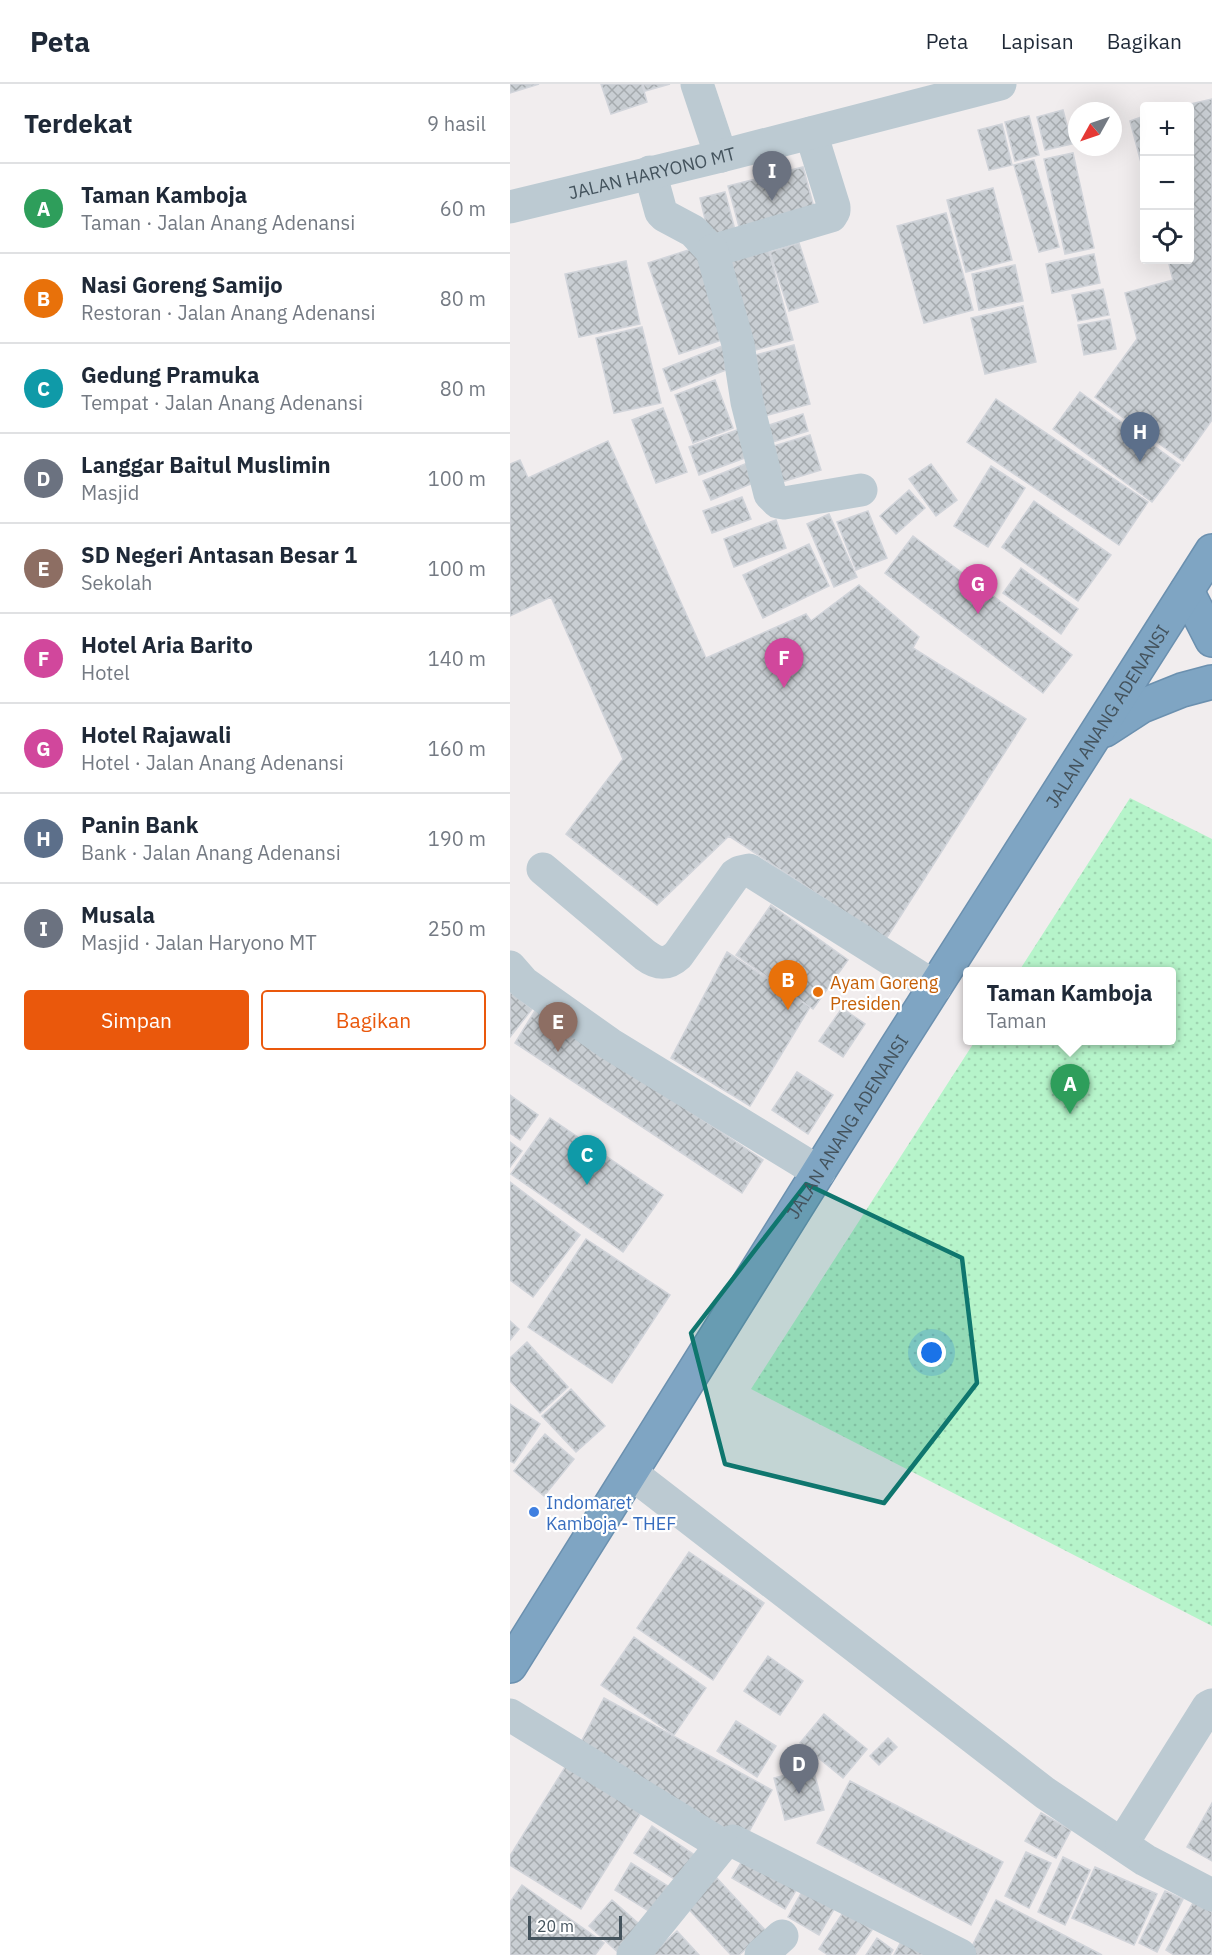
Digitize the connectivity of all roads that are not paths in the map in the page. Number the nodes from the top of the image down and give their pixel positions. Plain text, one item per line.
1 (697, 84) edge
2 (1000, 84) edge
3 (811, 133) junction
4 (721, 156) junction
5 (650, 172) junction
6 (510, 207) edge
7 (712, 251) junction
8 (861, 490) dead end
9 (1212, 551) edge
10 (1187, 591) junction
11 (1212, 640) edge
12 (1212, 682) edge
13 (1094, 738) junction
14 (543, 869) dead end
15 (510, 967) edge
16 (935, 987) junction
17 (819, 1172) junction
18 (631, 1473) junction
19 (510, 1666) edge
20 (1212, 1705) edge
21 (510, 1715) edge
22 (1122, 1844) junction
23 (722, 1845) junction
24 (1212, 1895) edge
25 (633, 1955) edge
26 (960, 1955) edge

1 - 4 street
2 - 3 street, JALAN HARYONO MT
3 - 4 street, JALAN HARYONO MT
3 - 7 street
4 - 5 street, JALAN HARYONO MT
5 - 6 street, JALAN HARYONO MT
5 - 7 street
7 - 8 street
9 - 10 highway, JALAN ANANG ADENANSI
10 - 11 highway
10 - 13 highway, JALAN ANANG ADENANSI
12 - 13 highway
13 - 16 highway, JALAN ANANG ADENANSI
14 - 16 street
15 - 17 street
16 - 17 highway, JALAN ANANG ADENANSI
17 - 18 highway, JALAN ANANG ADENANSI
18 - 19 highway, JALAN ANANG ADENANSI
18 - 22 street
20 - 22 street
21 - 23 street
22 - 24 street
23 - 25 street
23 - 26 street

